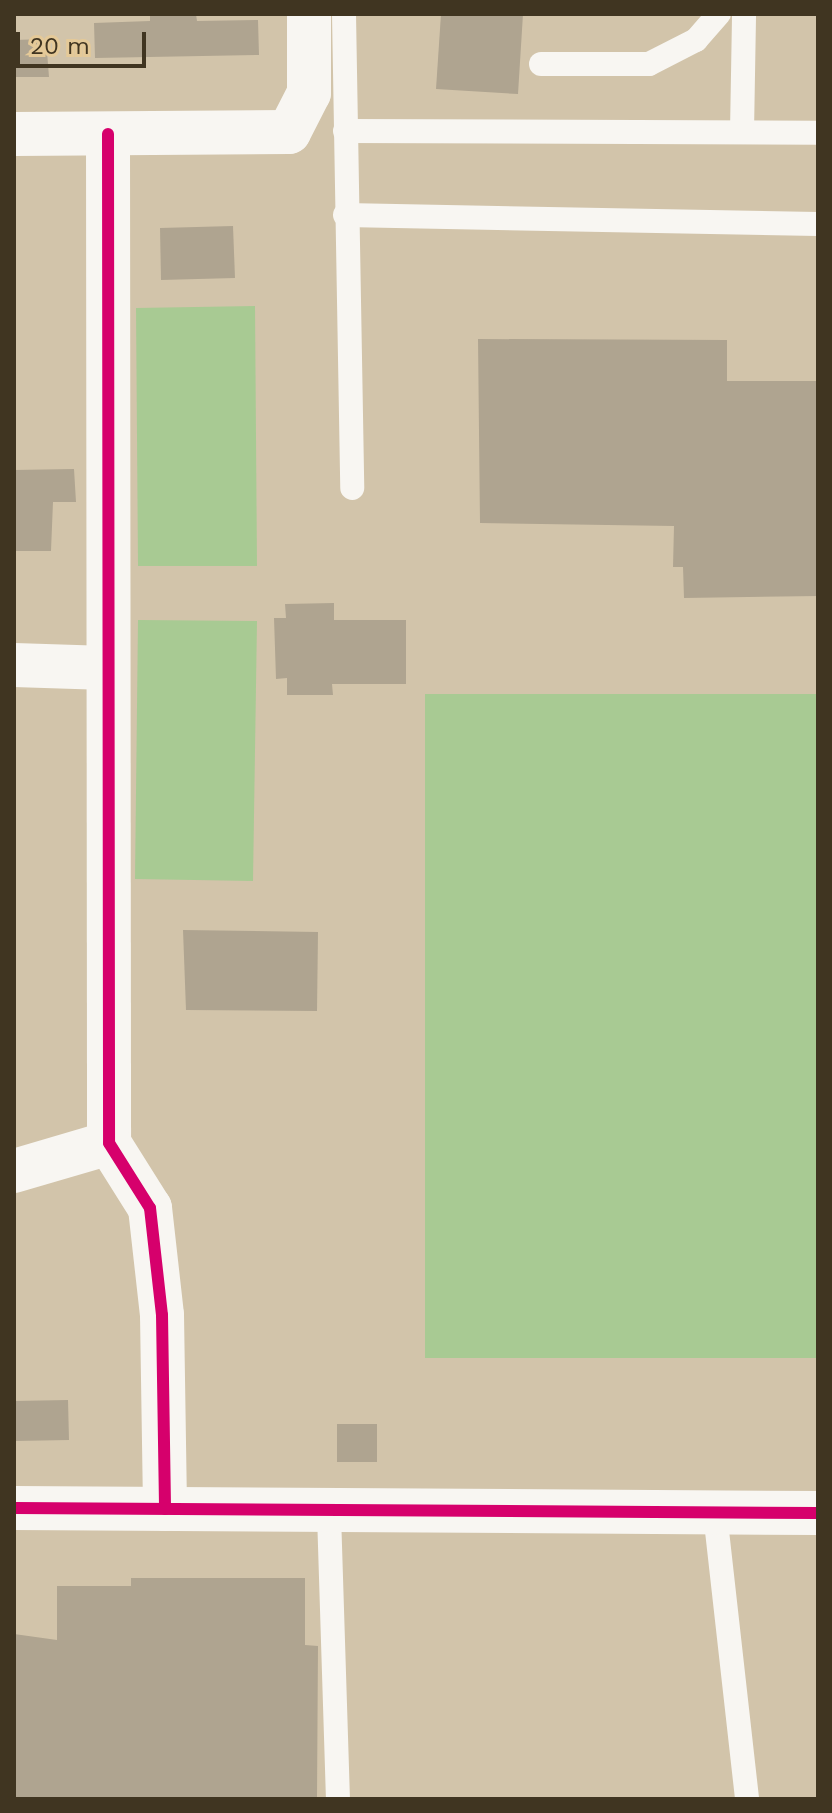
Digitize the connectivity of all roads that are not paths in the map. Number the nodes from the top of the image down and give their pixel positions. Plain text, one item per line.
1 (309, 14) edge
2 (344, 14) edge
3 (719, 14) edge
4 (744, 14) edge
5 (541, 64) dead end
6 (345, 131) junction
7 (742, 132) junction
8 (818, 133) edge
9 (14, 134) edge
10 (108, 134) junction
11 (345, 215) junction
12 (818, 224) edge
13 (352, 488) dead end
14 (14, 665) edge
15 (107, 668) junction
16 (109, 1143) junction
17 (14, 1171) edge
18 (14, 1508) edge
19 (165, 1509) junction
20 (715, 1513) junction
21 (818, 1513) edge
22 (329, 1514) junction
23 (338, 1799) edge
24 (747, 1799) edge

1 - 10 street
2 - 6 lane
3 - 5 lane
4 - 7 lane
6 - 7 lane
6 - 11 lane
7 - 8 lane
9 - 10 street
10 - 15 street
11 - 12 lane
11 - 13 lane
14 - 15 street
15 - 16 street
16 - 17 street
16 - 19 street
18 - 19 street
19 - 22 street
20 - 21 street
20 - 22 street
20 - 24 lane
22 - 23 lane

